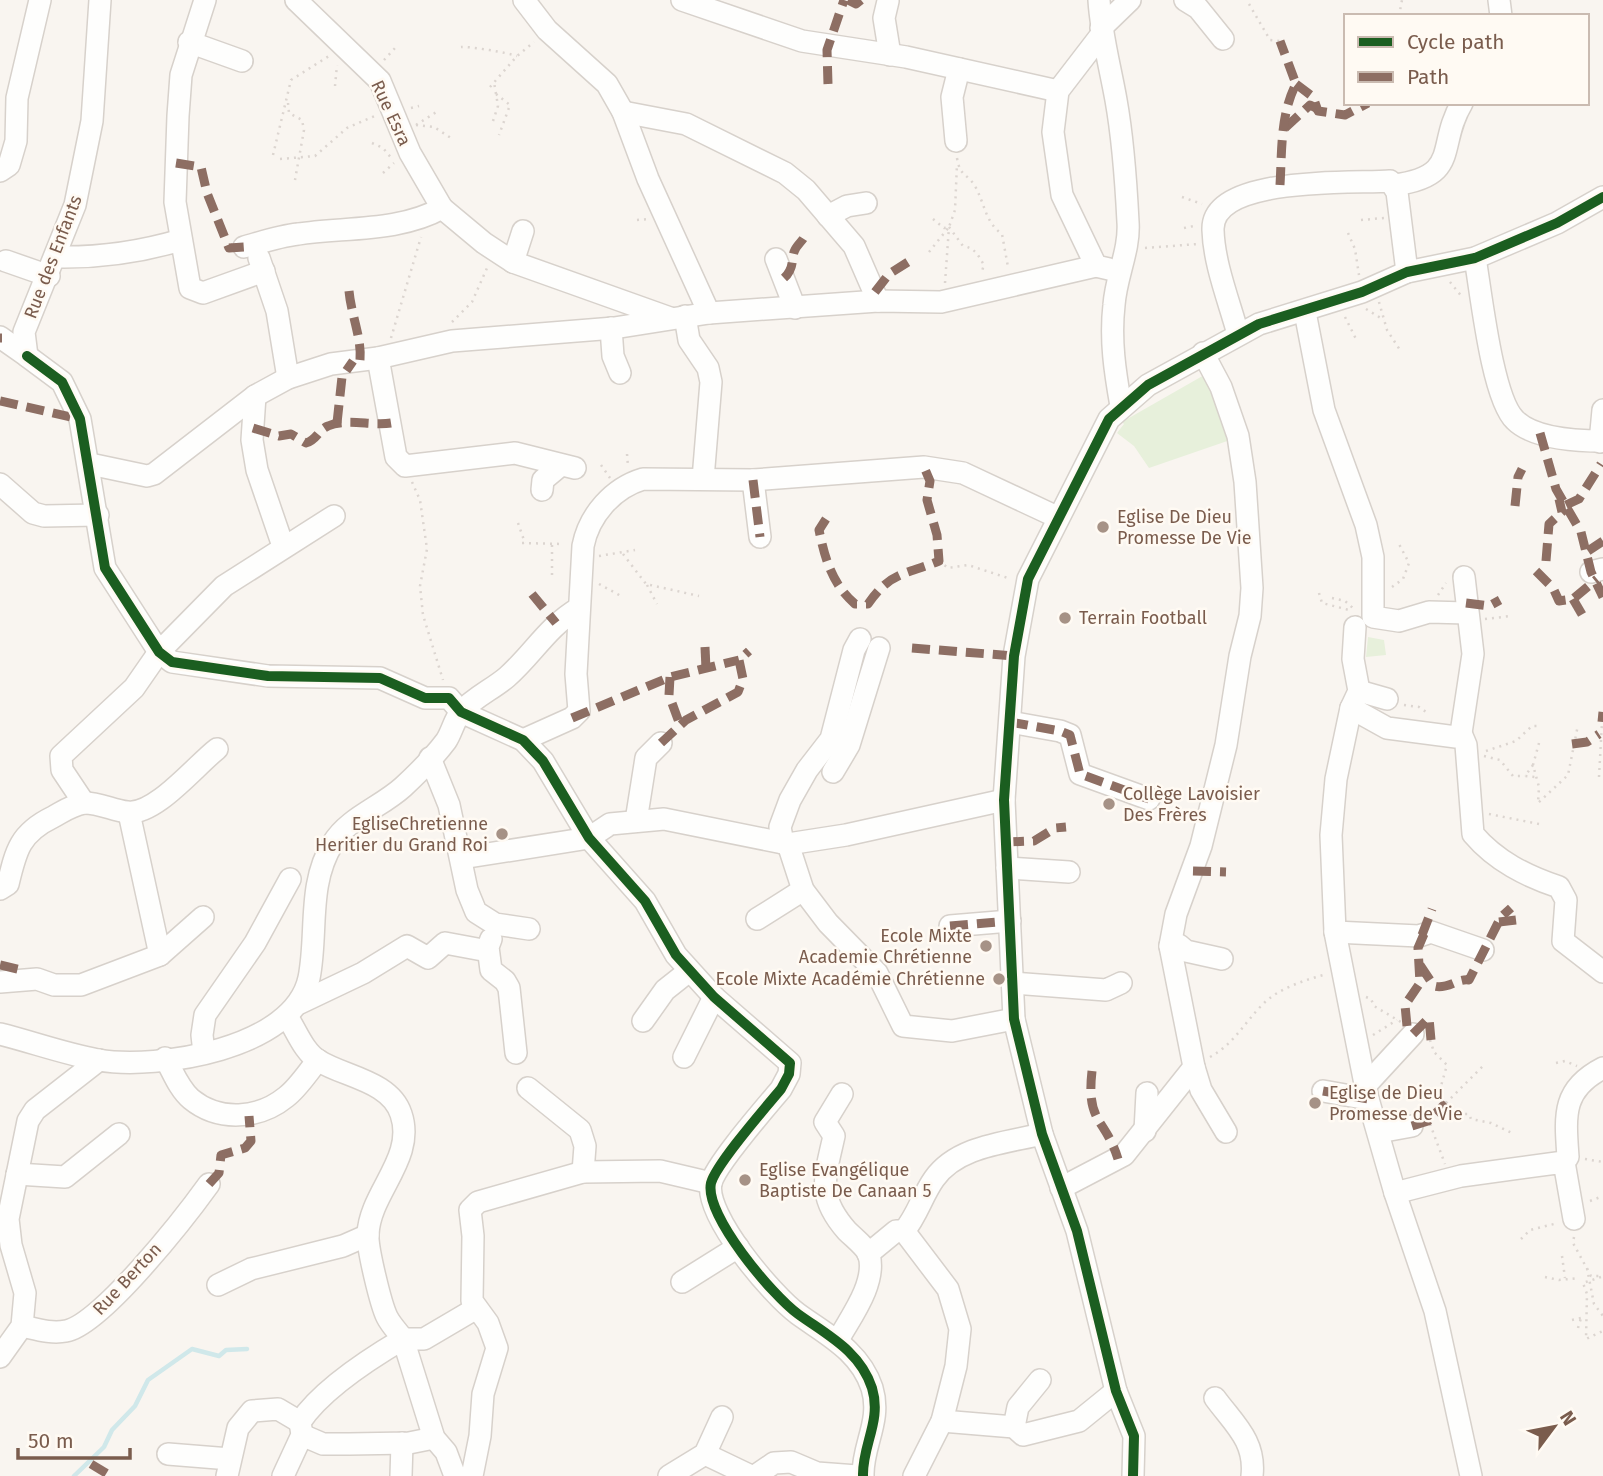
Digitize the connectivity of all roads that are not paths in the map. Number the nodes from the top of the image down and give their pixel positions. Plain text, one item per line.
1 (40, 0) edge
2 (100, 0) edge
3 (205, 0) edge
4 (296, 0) edge
5 (524, 0) edge
6 (682, 0) edge
7 (1099, 0) edge
8 (1130, 0) edge
9 (1185, 0) edge
10 (881, 8) edge
11 (1101, 31) junction
12 (1223, 39) dead end
13 (189, 42) junction
14 (890, 55) junction
15 (242, 61) dead end
16 (959, 69) junction
17 (1058, 91) junction
18 (1461, 105) edge
19 (623, 112) junction
20 (957, 151) road end
21 (0, 171) edge
22 (1394, 185) junction
23 (1603, 197) edge
24 (866, 202) dead end
25 (434, 212) junction
26 (828, 216) junction
27 (523, 231) dead end
28 (181, 240) junction
29 (1475, 258) junction
30 (776, 259) dead end
31 (6, 261) dead end
32 (513, 262) junction
33 (52, 266) junction
34 (1096, 266) junction
35 (264, 271) junction
36 (1119, 271) junction
37 (1407, 272) junction
38 (878, 301) junction
39 (795, 308) junction
40 (1305, 312) junction
41 (709, 313) junction
42 (678, 317) junction
43 (611, 328) junction
44 (1238, 334) junction
45 (0, 337) edge
46 (1203, 353) junction
47 (27, 356) junction
48 (378, 358) junction
49 (620, 373) dead end
50 (288, 378) junction
51 (255, 396) junction
52 (1121, 405) junction
53 (1603, 410) edge
54 (1602, 442) edge
55 (90, 464) junction
56 (703, 479) junction
57 (753, 480) junction
58 (0, 484) edge
59 (542, 490) dead end
60 (98, 515) junction
61 (334, 516) dead end
62 (1057, 517) junction
63 (760, 537) dead end
64 (283, 546) junction
65 (1464, 577) dead end
66 (579, 608) junction
67 (1360, 616) junction
68 (1469, 620) junction
69 (159, 652) junction
70 (1355, 699) junction
71 (1387, 699) dead end
72 (455, 705) junction
73 (1010, 722) junction
74 (1461, 733) junction
75 (523, 740) junction
76 (661, 743) dead end
77 (216, 749) dead end
78 (430, 758) junction
79 (833, 772) dead end
80 (1149, 799) dead end
81 (1004, 800) junction
82 (84, 803) junction
83 (129, 813) junction
84 (636, 821) junction
85 (589, 838) junction
86 (785, 844) junction
87 (462, 858) junction
88 (1007, 869) junction
89 (1069, 872) dead end
90 (290, 879) dead end
91 (0, 889) edge
92 (803, 890) junction
93 (203, 917) dead end
94 (757, 919) dead end
95 (1010, 921) junction
96 (495, 924) junction
97 (950, 926) dead end
98 (529, 929) dead end
99 (1335, 932) junction
100 (1170, 946) junction
101 (1483, 950) dead end
102 (488, 951) junction
103 (160, 955) junction
104 (1222, 959) dead end
105 (689, 971) junction
106 (1603, 972) edge
107 (0, 982) edge
108 (1013, 983) junction
109 (1121, 983) dead end
110 (714, 998) junction
111 (294, 1010) junction
112 (1014, 1019) junction
113 (643, 1021) dead end
114 (1405, 1027) road end
115 (0, 1034) edge
116 (204, 1053) junction
117 (516, 1053) dead end
118 (684, 1056) dead end
119 (165, 1058) junction
120 (99, 1060) junction
121 (318, 1060) junction
122 (1194, 1067) junction
123 (1603, 1068) edge
124 (528, 1088) dead end
125 (1323, 1091) dead end
126 (1367, 1092) junction
127 (1147, 1093) dead end
128 (842, 1094) dead end
129 (1420, 1124) road end
130 (1145, 1131) junction
131 (1226, 1132) dead end
132 (1379, 1132) junction
133 (119, 1134) dead end
134 (1042, 1134) junction
135 (1564, 1162) junction
136 (583, 1172) junction
137 (711, 1183) junction
138 (10, 1184) edge
139 (209, 1184) dead end
140 (1061, 1188) junction
141 (1395, 1193) junction
142 (1574, 1219) road end
143 (904, 1231) junction
144 (368, 1235) junction
145 (5, 1239) edge
146 (738, 1247) junction
147 (869, 1254) junction
148 (682, 1282) dead end
149 (218, 1284) dead end
150 (475, 1309) junction
151 (22, 1326) junction
152 (403, 1339) junction
153 (838, 1340) junction
154 (0, 1357) edge
155 (1040, 1380) dead end
156 (1116, 1391) junction
157 (1215, 1398) dead end
158 (722, 1417) dead end
159 (942, 1421) junction
160 (1014, 1427) junction
161 (301, 1429) junction
162 (434, 1438) junction
163 (402, 1443) junction
164 (167, 1454) dead end
165 (705, 1454) junction
166 (228, 1467) edge
167 (283, 1476) edge
168 (401, 1476) edge
169 (455, 1476) edge
170 (472, 1476) edge
171 (669, 1476) edge
172 (753, 1476) edge
173 (857, 1476) edge
174 (863, 1476) edge
175 (914, 1476) edge
176 (1133, 1476) edge
177 (1252, 1476) edge
178 (1471, 1476) edge

1 - 21 street
2 - 33 street, Rue des Enfants
3 - 13 street
4 - 25 street, Rue Esra
5 - 19 street
6 - 14 street
7 - 11 street
8 - 11 street
9 - 12 street
10 - 14 street
11 - 17 street
11 - 36 street
13 - 15 street
13 - 28 street
14 - 16 street
16 - 17 street
16 - 20 street
17 - 34 street
18 - 22 street
19 - 26 street
19 - 41 street
22 - 37 street
22 - 44 street
23 - 29 street
24 - 26 street
25 - 32 street
25 - 35 street
26 - 38 street
27 - 32 street
28 - 33 street
28 - 35 street
29 - 37 street
29 - 54 street
30 - 39 street
31 - 33 street
32 - 42 street
33 - 47 street, Rue des Enfants
34 - 36 street
34 - 38 street
35 - 50 street
36 - 52 street
37 - 40 street
38 - 39 street
39 - 41 street
40 - 44 street
40 - 67 street
41 - 42 street
42 - 43 street
42 - 56 street
43 - 48 street
43 - 49 street
44 - 46 street
45 - 47 street
46 - 52 street
46 - 100 street
47 - 55 street
48 - 50 street
48 - 59 street
50 - 51 street
51 - 55 street
51 - 64 street
52 - 62 street
53 - 54 street
55 - 60 street
56 - 57 street
56 - 66 street
57 - 62 street
57 - 63 street
58 - 60 street
60 - 69 street
61 - 64 street
62 - 73 street
64 - 69 street
65 - 68 street
66 - 72 street
66 - 75 street
67 - 68 street
67 - 70 street
68 - 74 street
69 - 72 street
69 - 82 street
70 - 71 street
70 - 74 street
70 - 99 street
72 - 75 street
72 - 78 street
73 - 80 street
73 - 81 street
74 - 106 street
75 - 85 street
76 - 84 street
77 - 83 street
78 - 87 street
78 - 111 street
79 - 86 street
81 - 86 street
81 - 88 street
82 - 83 street
82 - 91 street
83 - 103 street
84 - 85 street
84 - 86 street
85 - 87 street
85 - 105 street
86 - 92 street
87 - 96 street
88 - 89 street
88 - 95 street
90 - 116 street
92 - 94 street
92 - 112 street
93 - 103 street
95 - 97 street
95 - 108 street
96 - 98 street
96 - 102 street
99 - 101 street
99 - 126 street
100 - 104 street
100 - 122 street
102 - 111 street
102 - 117 street
103 - 107 street
105 - 110 street
105 - 113 street
108 - 109 street
108 - 112 street
110 - 118 street
110 - 137 street
111 - 116 street
111 - 121 street
112 - 134 street
114 - 126 street
115 - 120 street
116 - 119 street
119 - 120 street
119 - 121 street
120 - 138 street
121 - 144 street
122 - 130 street
122 - 131 street
123 - 135 street
124 - 136 street
125 - 126 street
126 - 132 street
127 - 130 street
128 - 147 street
129 - 132 street
130 - 140 street
132 - 141 street
133 - 138 street
134 - 140 street
134 - 143 street
135 - 141 street
135 - 142 street
136 - 137 street
136 - 150 street
137 - 146 street
138 - 145 street
139 - 151 street, Rue Berton
140 - 156 street
141 - 178 street
143 - 147 street
143 - 159 street
144 - 149 street
144 - 152 street
145 - 151 street
146 - 148 street
146 - 153 street
147 - 153 street
150 - 152 street
150 - 170 street
151 - 154 street
152 - 161 street
152 - 162 street
153 - 174 street
155 - 160 street
156 - 160 street
156 - 176 street
157 - 177 street
158 - 165 street
159 - 160 street
159 - 175 street
161 - 163 street
161 - 166 street
161 - 167 street
162 - 163 street
162 - 169 street
163 - 168 street
164 - 166 street
165 - 171 street
165 - 172 street
172 - 173 street

